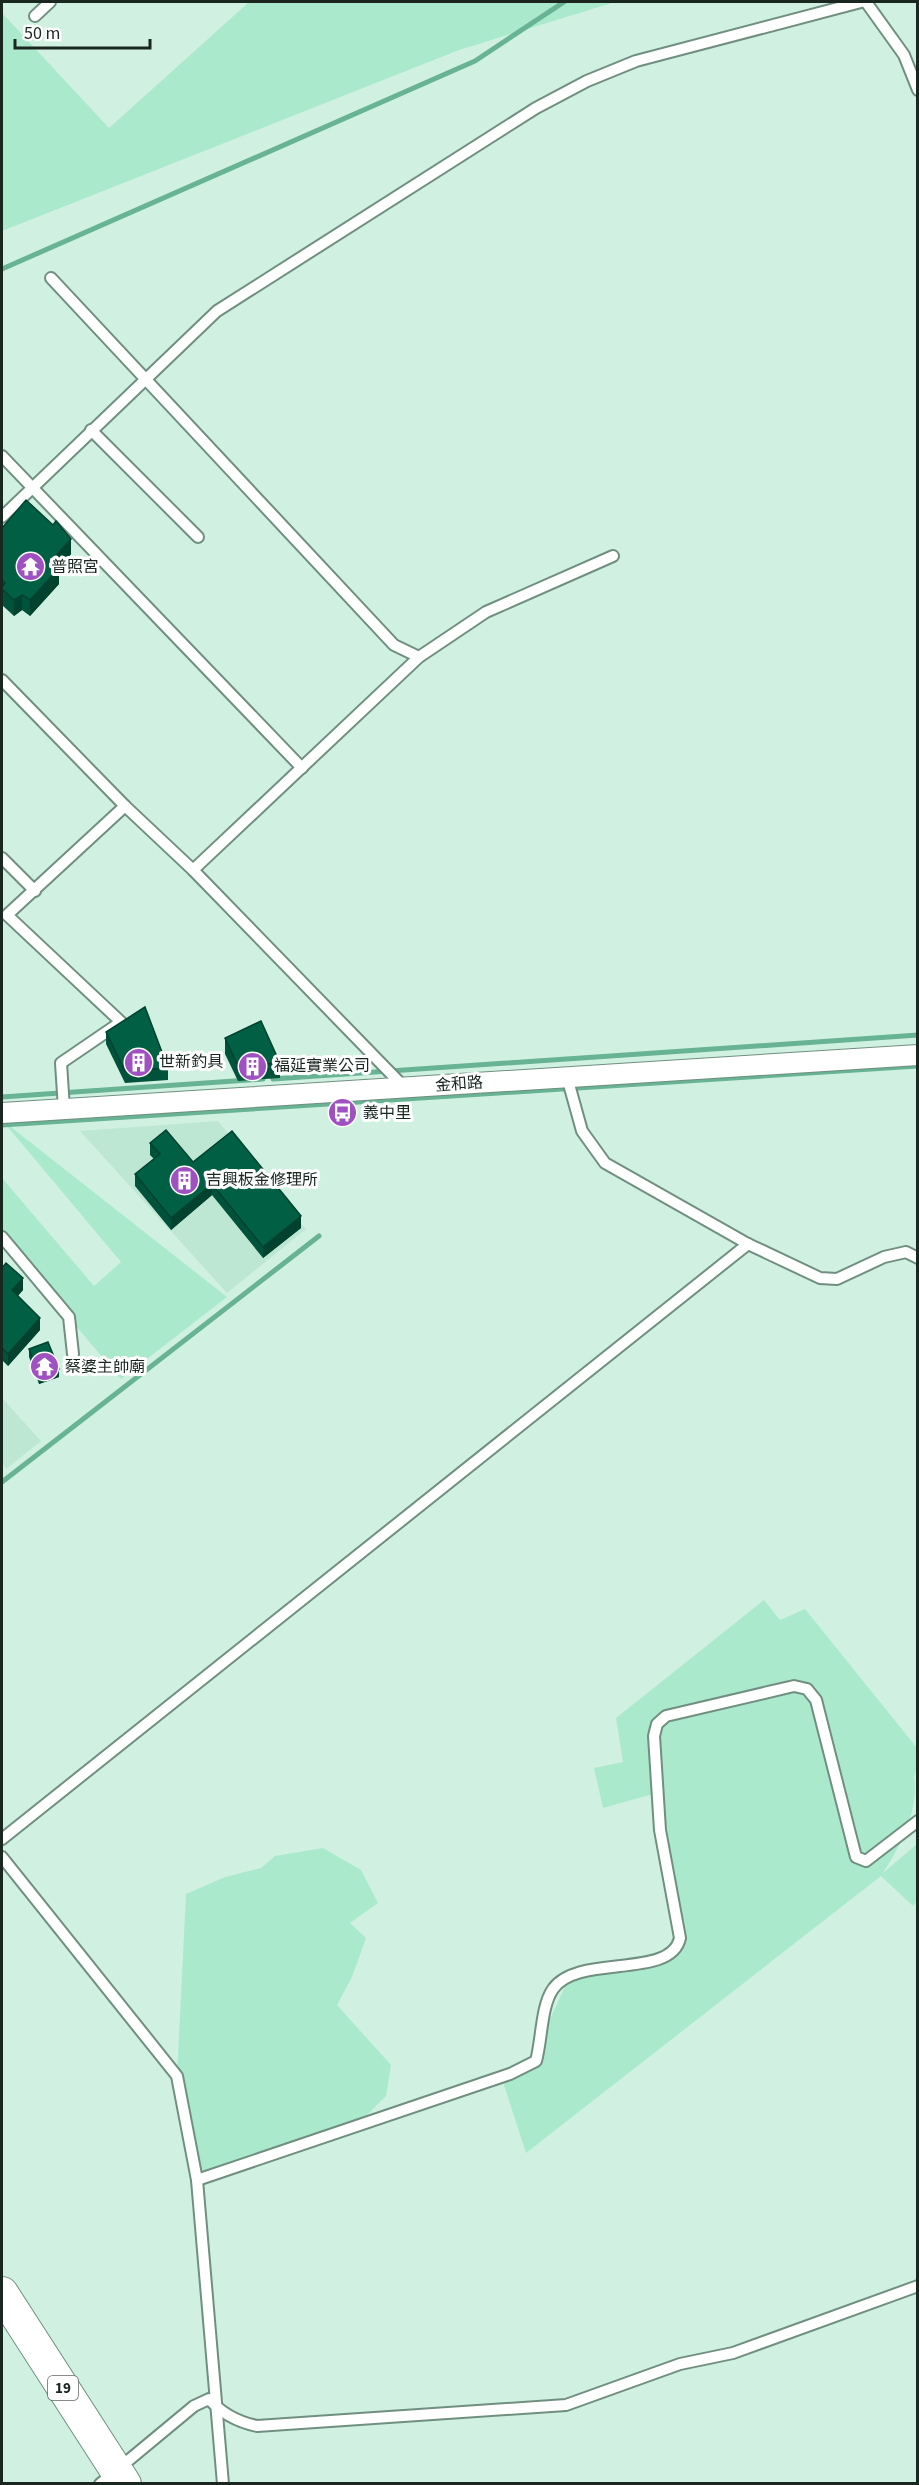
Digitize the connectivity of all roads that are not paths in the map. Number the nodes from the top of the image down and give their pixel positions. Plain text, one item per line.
1 (50, 2) edge
2 (861, 2) edge
3 (866, 2) edge
4 (35, 16) dead end
5 (918, 90) edge
6 (51, 278) dead end
7 (147, 377) junction
8 (91, 430) junction
9 (2, 456) edge
10 (31, 486) junction
11 (2, 517) edge
12 (198, 537) dead end
13 (614, 556) dead end
14 (419, 657) junction
15 (2, 680) edge
16 (303, 768) junction
17 (124, 806) junction
18 (2, 858) edge
19 (193, 870) junction
20 (35, 891) junction
21 (4, 916) edge
22 (918, 1055) edge
23 (567, 1077) junction
24 (404, 1087) junction
25 (64, 1109) junction
26 (2, 1113) edge
27 (2, 1237) edge
28 (748, 1244) junction
29 (918, 1258) edge
30 (73, 1354) dead end
31 (918, 1821) edge
32 (2, 1839) edge
33 (2, 1857) edge
34 (197, 2180) junction
35 (918, 2286) edge
36 (2, 2293) edge
37 (217, 2408) junction
38 (114, 2479) edge
39 (223, 2484) edge

1 - 4 lane
2 - 7 lane
3 - 5 lane
6 - 7 lane
7 - 8 lane
7 - 14 lane
8 - 10 lane
8 - 12 lane
9 - 10 lane
10 - 11 lane
10 - 16 lane
13 - 14 lane
14 - 16 lane
15 - 17 lane
16 - 19 lane
17 - 19 lane
17 - 20 lane
18 - 20 lane
19 - 24 lane
20 - 21 lane
21 - 25 lane
22 - 23 street, 金和路
23 - 24 street, 金和路
23 - 28 lane
24 - 25 street, 金和路
25 - 26 street, 金和路
27 - 30 lane
28 - 29 lane
28 - 32 lane
31 - 34 lane
33 - 34 lane
34 - 37 lane
35 - 37 lane
36 - 38 main road, 19
37 - 38 lane
37 - 39 lane

